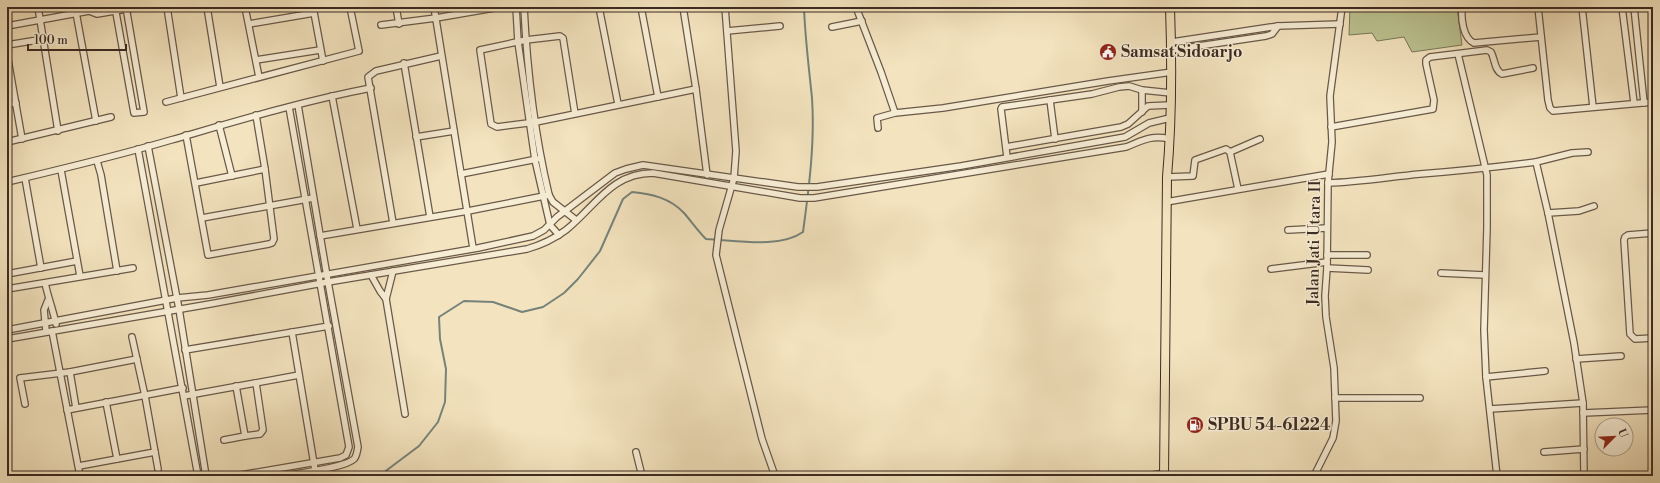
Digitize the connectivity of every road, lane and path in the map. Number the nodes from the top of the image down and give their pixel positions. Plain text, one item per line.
1 (38, 7) edge
2 (74, 7) edge
3 (95, 7) edge
4 (138, 7) edge
5 (167, 7) edge
6 (207, 7) edge
7 (245, 7) edge
8 (350, 7) edge
9 (396, 7) edge
10 (434, 7) edge
11 (500, 7) edge
12 (516, 7) edge
13 (524, 7) edge
14 (600, 7) edge
15 (641, 7) edge
16 (683, 7) edge
17 (725, 7) edge
18 (856, 7) edge
19 (1170, 7) edge
20 (1342, 7) edge
21 (1462, 7) edge
22 (1538, 7) edge
23 (1582, 7) edge
24 (1622, 7) edge
25 (1634, 7) edge
26 (120, 9) edge
27 (313, 10) edge
28 (89, 11) junction
29 (76, 14) junction
30 (436, 18) junction
31 (40, 20) junction
32 (862, 21) junction
33 (249, 24) junction
34 (399, 24) junction
35 (1340, 24) junction
36 (381, 25) dead end
37 (7, 26) edge
38 (780, 26) dead end
39 (1278, 26) junction
40 (832, 27) dead end
41 (727, 31) junction
42 (1541, 37) junction
43 (44, 39) junction
44 (526, 40) junction
45 (518, 42) junction
46 (7, 46) edge
47 (1172, 46) junction
48 (320, 50) junction
49 (7, 54) edge
50 (1458, 54) junction
51 (441, 56) junction
52 (256, 60) junction
53 (322, 61) junction
54 (404, 63) junction
55 (8, 64) edge
56 (1533, 68) dead end
57 (1172, 72) junction
58 (259, 77) junction
59 (220, 87) junction
60 (371, 88) junction
61 (696, 89) junction
62 (1142, 90) junction
63 (1171, 93) junction
64 (332, 96) junction
65 (658, 97) junction
66 (181, 98) junction
67 (1050, 100) junction
68 (166, 102) dead end
69 (1653, 102) edge
70 (16, 103) junction
71 (1634, 103) junction
72 (1644, 103) junction
73 (7, 104) edge
74 (618, 104) junction
75 (298, 105) junction
76 (1170, 105) junction
77 (289, 107) junction
78 (1594, 107) junction
79 (1142, 112) junction
80 (895, 113) junction
81 (575, 114) junction
82 (256, 115) junction
83 (111, 117) dead end
84 (1170, 118) junction
85 (96, 120) junction
86 (536, 122) junction
87 (529, 123) junction
88 (220, 126) junction
89 (1331, 127) junction
90 (878, 128) dead end
91 (58, 131) junction
92 (454, 131) junction
93 (186, 135) junction
94 (416, 137) junction
95 (22, 139) junction
96 (1055, 139) junction
97 (1170, 139) junction
98 (1260, 139) dead end
99 (7, 142) edge
100 (143, 147) junction
101 (1006, 147) junction
102 (1230, 152) junction
103 (1588, 152) dead end
104 (1010, 156) junction
105 (538, 159) junction
106 (97, 160) junction
107 (1536, 162) junction
108 (961, 166) junction
109 (1015, 166) junction
110 (265, 169) junction
111 (1486, 169) junction
112 (61, 170) junction
113 (678, 170) junction
114 (697, 173) junction
115 (461, 174) junction
116 (962, 174) junction
117 (1329, 174) junction
118 (707, 175) junction
119 (232, 176) junction
120 (676, 177) junction
121 (1166, 177) junction
122 (25, 178) junction
123 (734, 178) junction
124 (696, 181) junction
125 (7, 182) edge
126 (196, 183) junction
127 (844, 183) junction
128 (1328, 183) junction
129 (732, 187) junction
130 (1238, 189) junction
131 (846, 194) junction
132 (546, 196) junction
133 (313, 198) junction
134 (305, 200) junction
135 (1166, 202) junction
136 (270, 206) junction
137 (1594, 206) dead end
138 (468, 211) junction
139 (565, 211) junction
140 (1548, 213) junction
141 (430, 216) junction
142 (202, 218) junction
143 (576, 220) junction
144 (393, 223) junction
145 (550, 225) junction
146 (1327, 228) junction
147 (356, 229) junction
148 (1288, 230) dead end
149 (1653, 233) edge
150 (559, 235) junction
151 (320, 236) junction
152 (476, 248) junction
153 (463, 250) junction
154 (1327, 255) junction
155 (1367, 255) dead end
156 (480, 257) junction
157 (464, 260) junction
158 (77, 261) junction
159 (1327, 265) junction
160 (41, 268) junction
161 (133, 268) dead end
162 (1271, 269) dead end
163 (1368, 270) dead end
164 (117, 271) junction
165 (392, 271) junction
166 (1441, 273) dead end
167 (7, 274) edge
168 (326, 274) junction
169 (319, 275) junction
170 (371, 275) junction
171 (1485, 275) junction
172 (80, 276) junction
173 (328, 282) junction
174 (45, 283) junction
175 (320, 283) junction
176 (7, 289) edge
177 (171, 299) junction
178 (48, 300) junction
179 (386, 300) junction
180 (174, 310) junction
181 (56, 321) junction
182 (45, 323) junction
183 (329, 326) junction
184 (7, 330) edge
185 (52, 331) junction
186 (292, 332) junction
187 (132, 337) dead end
188 (1653, 338) edge
189 (7, 339) edge
190 (185, 350) junction
191 (1621, 356) dead end
192 (137, 359) junction
193 (1576, 360) junction
194 (1545, 371) dead end
195 (70, 372) junction
196 (60, 373) junction
197 (299, 375) junction
198 (1486, 376) junction
199 (256, 383) junction
200 (236, 386) junction
201 (183, 388) junction
202 (188, 395) junction
203 (145, 396) junction
204 (1335, 398) junction
205 (1420, 398) dead end
206 (106, 402) junction
207 (1583, 403) junction
208 (25, 404) dead end
209 (76, 408) junction
210 (1490, 409) junction
211 (67, 410) junction
212 (1653, 410) edge
213 (1583, 413) junction
214 (405, 414) dead end
215 (245, 436) junction
216 (224, 440) dead end
217 (1584, 449) junction
218 (155, 452) junction
219 (636, 452) dead end
220 (1544, 452) dead end
221 (117, 459) junction
222 (315, 462) junction
223 (79, 466) junction
224 (158, 469) dead end
225 (316, 473) edge
226 (1164, 474) edge
227 (80, 476) edge
228 (198, 476) edge
229 (206, 476) edge
230 (234, 476) edge
231 (283, 476) edge
232 (642, 476) edge
233 (775, 476) edge
234 (1147, 476) edge
235 (1314, 476) edge
236 (1497, 476) edge
237 (1584, 476) edge

1 - 31 street
2 - 29 street
3 - 28 street
4 - 26 street
5 - 66 street
6 - 59 street
7 - 33 street
8 - 53 street
9 - 34 street
10 - 30 street
11 - 30 street
12 - 45 street
13 - 44 street
14 - 74 street
15 - 65 street
16 - 61 street
17 - 41 street
18 - 32 street
19 - 47 main road
20 - 35 street, Jalan Jati Utara II
21 - 42 street
22 - 42 street
23 - 78 street
24 - 71 street
25 - 72 street
26 - 26 street
26 - 28 street
27 - 33 street
27 - 48 street
28 - 29 street
29 - 31 street
29 - 85 street
30 - 34 street
30 - 51 street
31 - 37 street
31 - 43 street
32 - 40 street
32 - 80 street
33 - 52 street
34 - 36 street
35 - 39 street
35 - 89 street, Jalan Jati Utara II
38 - 41 street
39 - 47 street
39 - 47 street
41 - 123 street
42 - 78 street
43 - 46 street
43 - 91 street
44 - 45 street
44 - 81 street
44 - 86 street
45 - 87 street
45 - 87 street
47 - 57 main road
48 - 52 street
48 - 53 street
49 - 55 street
50 - 56 street
50 - 89 street
50 - 111 street
51 - 54 street
51 - 92 street
52 - 58 street
53 - 58 street
54 - 60 street
54 - 94 street
55 - 70 street
57 - 63 main road
57 - 80 street
58 - 59 street
59 - 66 street
60 - 64 street
60 - 144 street
61 - 65 street
61 - 118 street
62 - 63 street
62 - 67 street
62 - 79 street
63 - 76 main road
64 - 75 street
64 - 147 street
65 - 74 street
66 - 68 street
67 - 96 street
67 - 101 street
69 - 72 street
70 - 73 street
70 - 95 street
71 - 72 street
71 - 78 street
74 - 81 street
75 - 77 street
75 - 133 street
76 - 79 street
76 - 84 main road
77 - 82 street
77 - 134 street
79 - 96 street
80 - 90 street
81 - 86 street
82 - 88 street
82 - 110 street
83 - 85 street
84 - 97 main road
84 - 104 street
85 - 91 street
86 - 87 street
86 - 105 street
87 - 105 street
88 - 93 street
88 - 119 street
89 - 117 street, Jalan Jati Utara II
91 - 95 street
92 - 94 street
92 - 115 street
93 - 100 street
93 - 126 street
94 - 141 street
95 - 99 street
96 - 101 street
97 - 109 street
97 - 121 main road
98 - 102 street
100 - 106 street
100 - 177 street
100 - 177 street
101 - 104 street
102 - 121 street
102 - 130 street
103 - 107 street
104 - 108 street
104 - 109 street
105 - 115 street
105 - 132 street
106 - 112 street
106 - 164 street
107 - 111 street
107 - 140 street
108 - 116 street
108 - 127 street
109 - 116 street
110 - 119 street
110 - 136 street
111 - 128 street
111 - 171 street
112 - 122 street
112 - 158 street
113 - 114 street
113 - 120 street
113 - 139 street
114 - 118 street
114 - 124 street
115 - 138 street
116 - 131 street
117 - 128 street, Jalan Jati Utara II
117 - 130 street
118 - 123 street
119 - 126 street
120 - 124 street
120 - 143 street
121 - 135 main road
122 - 125 street
122 - 160 street
123 - 127 street
123 - 129 street
124 - 129 street
126 - 142 street
127 - 131 street
128 - 146 street, Jalan Jati Utara II
129 - 131 street
129 - 233 street
130 - 135 street
132 - 138 street
132 - 139 street
132 - 145 street
133 - 134 street
133 - 151 street
134 - 136 street
134 - 169 street
135 - 226 main road
136 - 142 street
136 - 142 street
137 - 140 street
138 - 141 street
138 - 152 street
139 - 143 street
139 - 145 street
140 - 193 street
141 - 144 street
143 - 150 street
144 - 147 street
145 - 150 street
145 - 152 street
146 - 148 street
146 - 154 street, Jalan Jati Utara II
147 - 151 street
149 - 188 street
150 - 156 street
151 - 168 street
152 - 153 street
152 - 156 street
153 - 157 street
153 - 168 street
154 - 155 street
154 - 159 street, Jalan Jati Utara II
156 - 157 street
157 - 165 street
158 - 160 street
158 - 172 street
159 - 162 street
159 - 163 street
159 - 204 street, Jalan Jati Utara II
160 - 167 street
161 - 164 street
164 - 172 street
165 - 170 street
165 - 179 street
166 - 171 street
168 - 169 street
168 - 173 street
169 - 175 street
169 - 177 street
170 - 173 street
170 - 179 street
171 - 198 street
172 - 174 street
173 - 175 street
173 - 225 street
174 - 176 street
174 - 178 street
175 - 180 street
175 - 183 street
177 - 180 street
177 - 180 street
177 - 181 street
178 - 181 street
178 - 182 street
179 - 214 street
180 - 185 street
180 - 190 street
180 - 201 street
181 - 182 street
181 - 185 street
182 - 184 street
182 - 185 street
183 - 186 street
183 - 222 street
185 - 189 street
185 - 196 street
186 - 190 street
186 - 197 street
187 - 192 street
190 - 202 street
191 - 193 street
192 - 195 street
192 - 203 street
193 - 207 street
194 - 198 street
195 - 196 street
195 - 209 street
196 - 208 street
196 - 211 street
197 - 199 street
197 - 222 street
198 - 210 street
199 - 200 street
199 - 215 street
200 - 202 street
200 - 215 street
201 - 202 street
201 - 203 street
202 - 228 street
202 - 229 street
203 - 206 street
203 - 218 street
204 - 205 street
204 - 235 street, Jalan Jati Utara II
206 - 209 street
206 - 221 street
207 - 210 street
207 - 213 street
209 - 211 street
210 - 236 street
211 - 223 street
212 - 213 street
213 - 217 street
215 - 216 street
217 - 220 street
217 - 237 street
218 - 221 street
218 - 224 street
219 - 232 street
221 - 223 street
222 - 225 street
222 - 230 street
223 - 227 street
225 - 231 street
226 - 234 street

